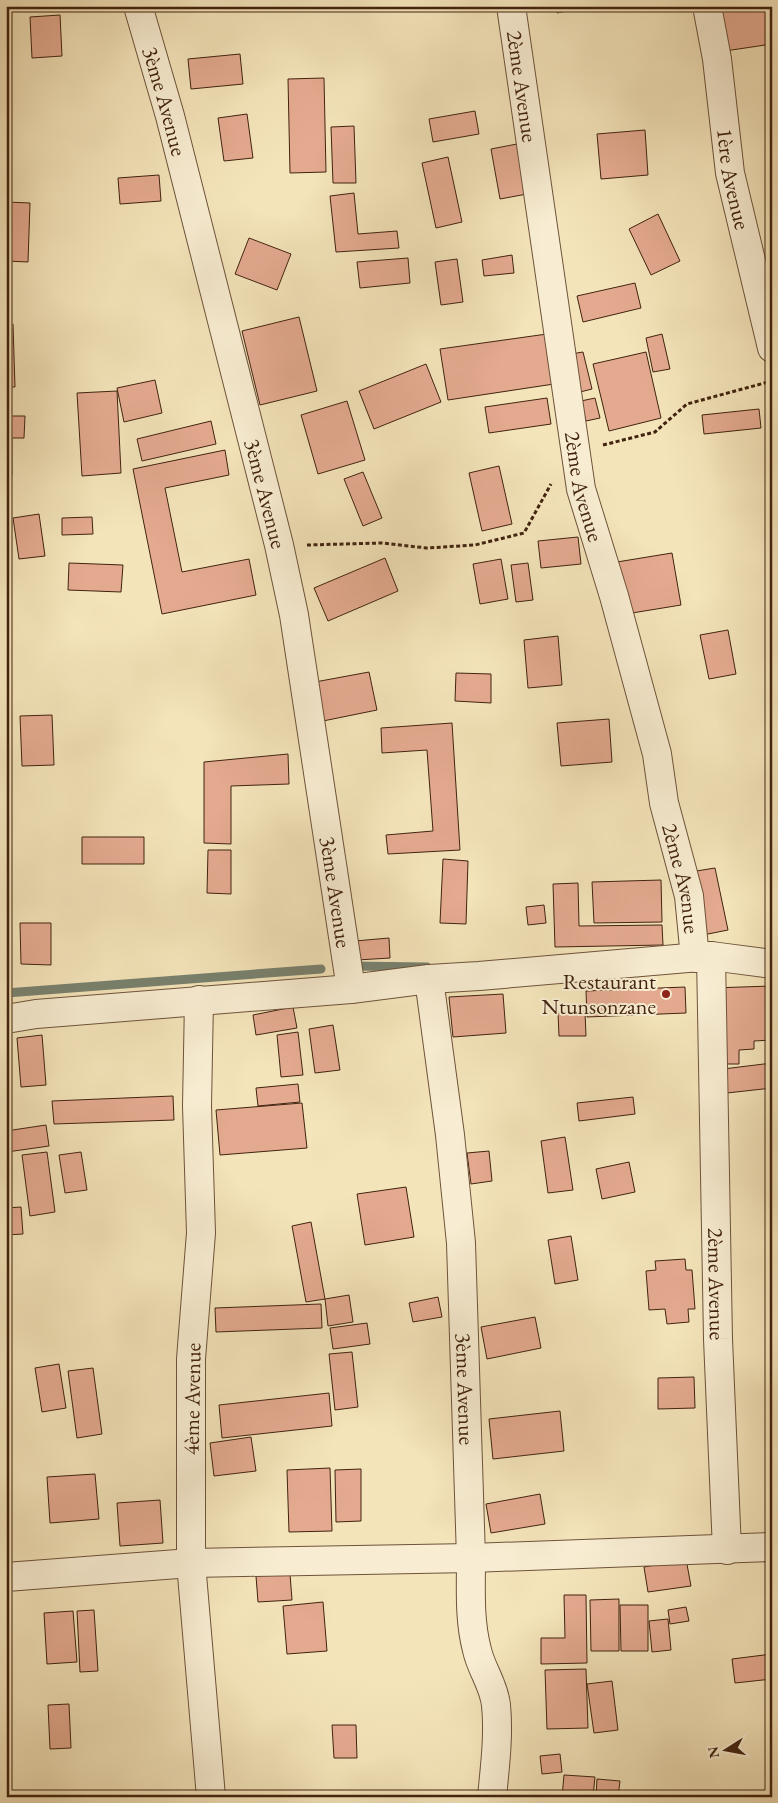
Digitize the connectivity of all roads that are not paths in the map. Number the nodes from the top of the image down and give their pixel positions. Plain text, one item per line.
1 (138, 6) edge
2 (511, 6) edge
3 (707, 6) edge
4 (772, 348) edge
5 (703, 957) junction
6 (772, 964) edge
7 (429, 979) junction
8 (351, 989) junction
9 (199, 1000) junction
10 (6, 1019) edge
11 (772, 1547) edge
12 (727, 1550) junction
13 (471, 1558) junction
14 (191, 1563) junction
15 (6, 1577) edge
16 (211, 1797) edge
17 (492, 1797) edge

1 - 8 street, 3ème Avenue
2 - 5 street, 2ème Avenue
3 - 4 street, 1ère Avenue
5 - 6 street
5 - 7 street
5 - 12 street, 2ème Avenue
7 - 8 street
7 - 13 street, 3ème Avenue
8 - 9 street
9 - 10 street
9 - 14 street, 4ème Avenue
11 - 12 street
12 - 13 street
13 - 14 street
13 - 17 street, 3ème Avenue
14 - 15 street
14 - 16 street, 4ème Avenue

